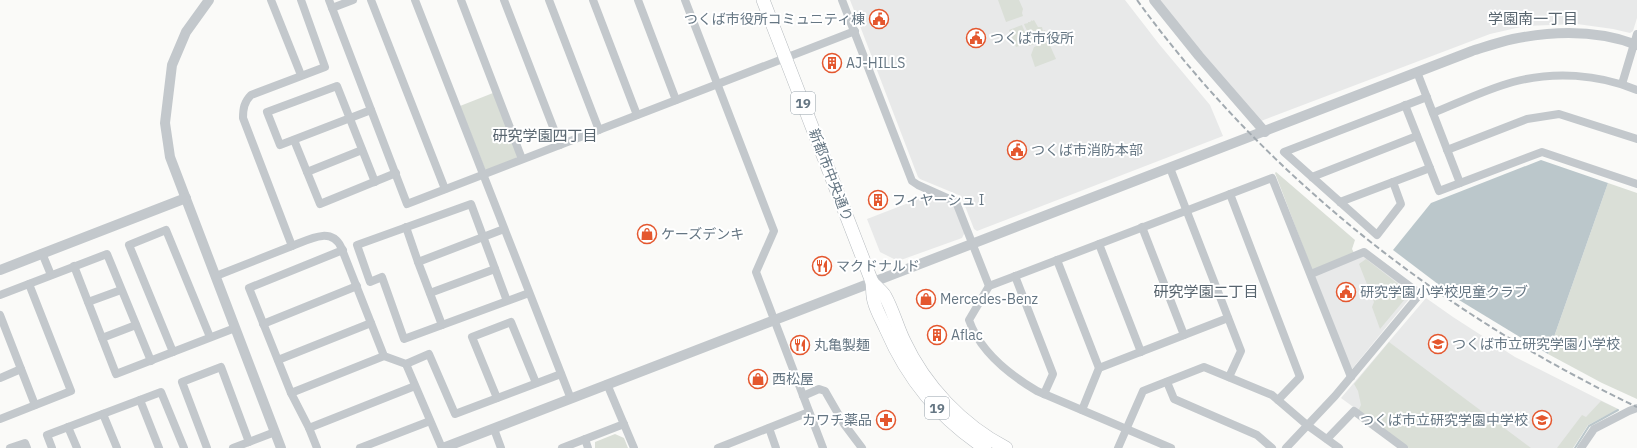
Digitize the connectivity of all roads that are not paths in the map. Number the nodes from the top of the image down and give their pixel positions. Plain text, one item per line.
1 (210, 0) edge
2 (271, 0) edge
3 (301, 0) edge
4 (353, 0) edge
5 (371, 0) edge
6 (416, 0) edge
7 (461, 0) edge
8 (504, 0) edge
9 (549, 0) edge
10 (593, 0) edge
11 (638, 0) edge
12 (685, 0) edge
13 (763, 0) edge
14 (842, 0) edge
15 (1154, 0) edge
16 (330, 4) edge
17 (854, 31) junction
18 (1637, 34) edge
19 (1635, 45) edge
20 (786, 58) junction
21 (1417, 72) junction
22 (301, 75) junction
23 (717, 84) junction
24 (1622, 84) junction
25 (1637, 90) edge
26 (1427, 97) junction
27 (676, 100) junction
28 (1406, 105) junction
29 (371, 110) junction
30 (1433, 113) junction
31 (637, 115) junction
32 (349, 119) junction
33 (599, 130) junction
34 (1265, 132) junction
35 (1417, 136) junction
36 (1637, 139) edge
37 (294, 140) junction
38 (560, 145) junction
39 (362, 150) junction
40 (1447, 150) junction
41 (522, 159) junction
42 (1170, 168) junction
43 (1430, 168) junction
44 (307, 172) junction
45 (396, 173) junction
46 (483, 174) junction
47 (1312, 176) junction
48 (375, 182) junction
49 (1393, 182) junction
50 (1460, 183) junction
51 (1637, 184) edge
52 (445, 189) junction
53 (1230, 194) junction
54 (186, 198) junction
55 (1340, 202) junction
56 (1186, 210) junction
57 (406, 227) junction
58 (1142, 227) junction
59 (504, 229) junction
60 (483, 237) junction
61 (972, 243) junction
62 (1099, 244) junction
63 (292, 246) junction
64 (343, 250) junction
65 (42, 253) junction
66 (1057, 260) junction
67 (418, 262) junction
68 (74, 266) junction
69 (495, 269) junction
70 (0, 270) edge
71 (1311, 274) junction
72 (51, 275) junction
73 (216, 276) junction
74 (1015, 276) junction
75 (872, 282) junction
76 (28, 284) junction
77 (357, 286) junction
78 (989, 286) junction
79 (122, 290) junction
80 (430, 293) junction
81 (529, 293) junction
82 (0, 294) edge
83 (507, 301) junction
84 (88, 302) junction
85 (0, 315) edge
86 (1228, 318) junction
87 (774, 320) junction
88 (371, 323) junction
89 (263, 324) junction
90 (136, 325) junction
91 (442, 325) junction
92 (235, 328) junction
93 (4, 335) edge
94 (1184, 335) junction
95 (210, 337) junction
96 (102, 338) junction
97 (173, 352) junction
98 (1141, 352) junction
99 (384, 356) junction
100 (278, 360) junction
101 (151, 361) junction
102 (406, 364) junction
103 (1099, 368) junction
104 (21, 370) junction
105 (561, 374) junction
106 (1230, 377) junction
107 (1351, 377) junction
108 (0, 378) edge
109 (1167, 382) junction
110 (536, 383) junction
111 (607, 384) junction
112 (415, 386) junction
113 (291, 393) junction
114 (1044, 394) junction
115 (803, 396) junction
116 (497, 398) junction
117 (570, 399) junction
118 (140, 400) junction
119 (1278, 400) junction
120 (36, 405) junction
121 (1637, 408) edge
122 (1082, 410) junction
123 (809, 412) junction
124 (103, 414) junction
125 (0, 419) edge
126 (430, 421) junction
127 (624, 424) junction
128 (1307, 425) junction
129 (68, 427) junction
130 (309, 428) junction
131 (768, 428) junction
132 (494, 429) junction
133 (1127, 429) junction
134 (275, 432) junction
135 (585, 439) junction
136 (1327, 439) junction
137 (249, 442) junction
138 (728, 446) edge
139 (10, 448) edge
140 (27, 448) edge
141 (52, 448) edge
142 (77, 448) edge
143 (117, 448) edge
144 (159, 448) edge
145 (184, 448) edge
146 (207, 448) edge
147 (234, 448) edge
148 (281, 448) edge
149 (317, 448) edge
150 (360, 448) edge
151 (442, 448) edge
152 (501, 448) edge
153 (562, 448) edge
154 (588, 448) edge
155 (634, 448) edge
156 (718, 448) edge
157 (776, 448) edge
158 (823, 448) edge
159 (862, 448) edge
160 (985, 448) edge
161 (1006, 448) edge
162 (1118, 448) edge
163 (1171, 448) edge
164 (1272, 448) edge
165 (1286, 448) edge
166 (1339, 448) edge
167 (1404, 448) edge
168 (1581, 448) edge

1 - 54 street
2 - 22 street
3 - 22 street
4 - 16 street
5 - 52 street
6 - 46 street
7 - 41 street
8 - 38 street
9 - 33 street
10 - 31 street
11 - 27 street
12 - 23 street
13 - 20 main road, 新都市中央通り / 19
14 - 17 street
15 - 34 street
16 - 29 street
17 - 20 street
17 - 61 street
18 - 19 street
19 - 21 street
19 - 24 street
20 - 23 street
20 - 75 main road, 新都市中央通り / 19
21 - 26 street
21 - 34 street
22 - 63 street
23 - 27 street
23 - 87 street
24 - 25 street
24 - 30 street
26 - 28 street
26 - 30 street
27 - 31 street
28 - 35 street
28 - 47 street
29 - 32 street
29 - 45 street
30 - 40 street
31 - 33 street
32 - 37 street
32 - 37 street
32 - 39 street
33 - 38 street
34 - 42 street
35 - 43 street
35 - 47 street
36 - 40 street
37 - 44 street
38 - 41 street
39 - 44 street
39 - 48 street
40 - 50 street
41 - 46 street
42 - 56 street
42 - 61 street
43 - 49 street
43 - 50 street
44 - 48 street
45 - 48 street
45 - 52 street
46 - 52 street
46 - 59 street
47 - 55 street
49 - 55 street
49 - 55 street
50 - 51 street
53 - 56 street
53 - 71 street
53 - 119 street
54 - 65 street
54 - 73 street
56 - 58 street
56 - 86 street
57 - 60 street
57 - 67 street
57 - 91 street
58 - 62 street
58 - 94 street
59 - 60 street
59 - 81 street
60 - 67 street
60 - 69 street
61 - 75 street
61 - 78 street
62 - 66 street
62 - 98 street
63 - 64 street
63 - 73 street
64 - 77 street
64 - 89 street
65 - 70 street
65 - 72 street
66 - 74 street
66 - 103 street
67 - 80 street
68 - 72 street
68 - 79 street
68 - 84 street
69 - 80 street
69 - 83 street
71 - 107 street
71 - 107 street
72 - 76 street
73 - 92 street
74 - 78 street
74 - 114 street
75 - 87 street
75 - 160 main road, 新都市中央通り / 19
75 - 161 main road, 新都市中央通り / 19
76 - 82 street
76 - 120 street
77 - 88 street
77 - 89 street
78 - 114 street
79 - 84 street
79 - 90 street
80 - 91 street
81 - 83 street
81 - 105 street
83 - 91 street
84 - 96 street
85 - 93 street
86 - 94 street
86 - 106 street
87 - 111 street
87 - 115 street
88 - 99 street
88 - 100 street
89 - 100 street
90 - 96 street
90 - 101 street
92 - 95 street
92 - 134 street
93 - 104 street
94 - 98 street
95 - 97 street
95 - 97 street
96 - 101 street
97 - 101 street
98 - 103 street
99 - 102 street
99 - 113 street
100 - 113 street
102 - 112 street
102 - 116 street
103 - 122 street
104 - 108 street
104 - 120 street
105 - 110 street
105 - 117 street
106 - 109 street
106 - 119 street
107 - 128 street
109 - 133 street
109 - 164 street
110 - 116 street
110 - 116 street
111 - 117 street
111 - 127 street
112 - 126 street
112 - 130 street
113 - 130 street
114 - 122 street
115 - 123 street
115 - 159 street
117 - 132 street
118 - 124 street
118 - 144 street
118 - 145 street
119 - 128 street
120 - 125 street
121 - 168 street
122 - 133 street
123 - 131 street
123 - 158 street
124 - 129 street
124 - 143 street
126 - 150 street
126 - 151 street
127 - 135 street
127 - 155 street
128 - 136 street
128 - 165 street
129 - 141 street
129 - 142 street
130 - 149 street
131 - 138 street
131 - 157 street
132 - 151 street
132 - 152 street
133 - 162 street
133 - 163 street
134 - 137 street
134 - 148 street
135 - 153 street
135 - 154 street
136 - 166 street
136 - 167 street
137 - 146 street
137 - 147 street
138 - 156 street
139 - 140 street

